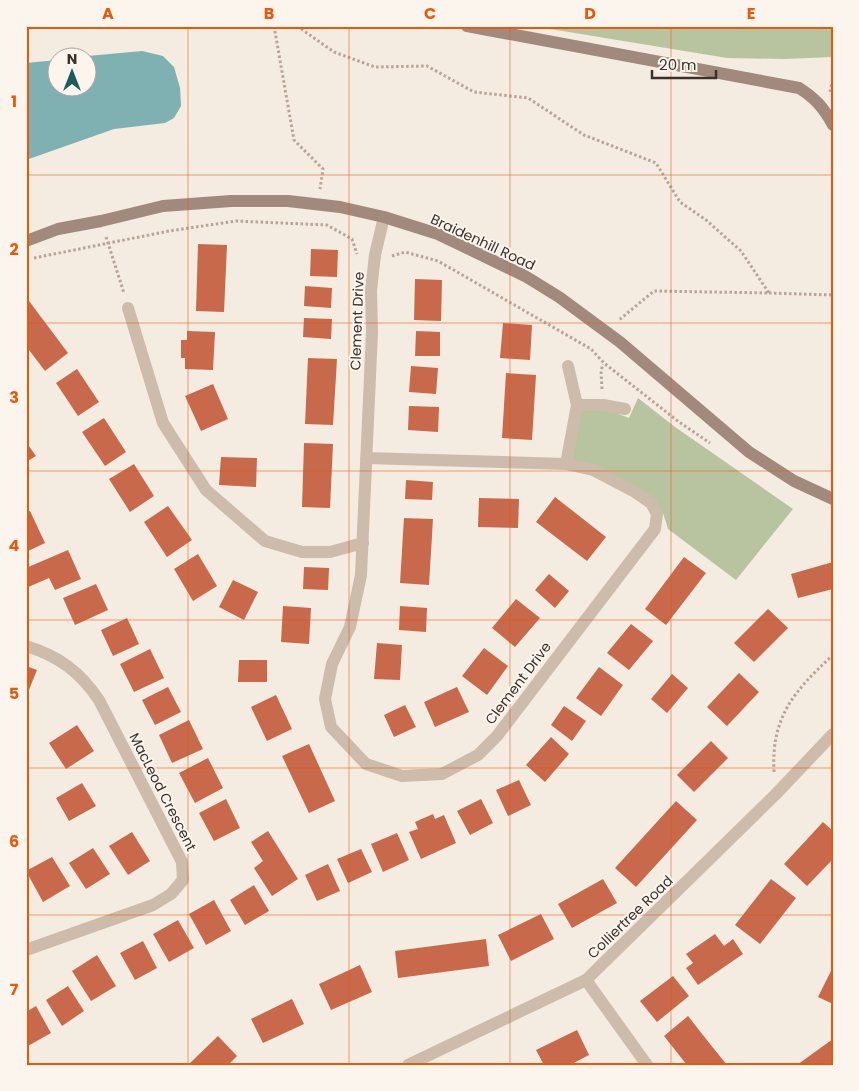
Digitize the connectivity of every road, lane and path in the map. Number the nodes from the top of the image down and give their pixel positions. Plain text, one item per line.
1 (274, 26) edge
2 (297, 26) edge
3 (467, 26) edge
4 (833, 125) edge
5 (318, 204) junction
6 (384, 217) junction
7 (101, 221) junction
8 (26, 241) edge
9 (108, 244) junction
10 (26, 259) edge
11 (374, 264) junction
12 (769, 293) junction
13 (833, 295) edge
14 (128, 308) joint
15 (606, 331) junction
16 (604, 363) junction
17 (568, 366) dead end
18 (577, 405) junction
19 (603, 405) junction
20 (625, 410) dead end
21 (717, 448) dead end
22 (366, 458) junction
23 (566, 464) junction
24 (833, 499) edge
25 (363, 544) junction
26 (26, 646) edge
27 (833, 656) edge
28 (833, 734) edge
29 (775, 795) junction
30 (26, 950) edge
31 (586, 980) junction
32 (408, 1065) edge
33 (647, 1065) edge

1 - 5 path
2 - 12 path
3 - 4 street
5 - 6 street, Braidenhill Road
5 - 7 street, Braidenhill Road
6 - 11 street, Clement Drive
6 - 15 street, Braidenhill Road
7 - 8 street, Braidenhill Road
7 - 9 path
9 - 10 path
9 - 11 path
9 - 14 path
11 - 16 path
11 - 22 street, Clement Drive
12 - 13 path
12 - 15 path
14 - 25 street
15 - 24 street, Braidenhill Road
16 - 19 path
16 - 21 path
17 - 18 street
18 - 19 street
18 - 23 street
19 - 20 street
22 - 23 street, Clement Drive
22 - 25 street, Clement Drive
23 - 25 street, Clement Drive
26 - 30 street, MacLeod Crescent
27 - 29 path
28 - 29 street, Colliertree Road
29 - 31 street, Colliertree Road
31 - 32 street, Colliertree Road
31 - 33 street

